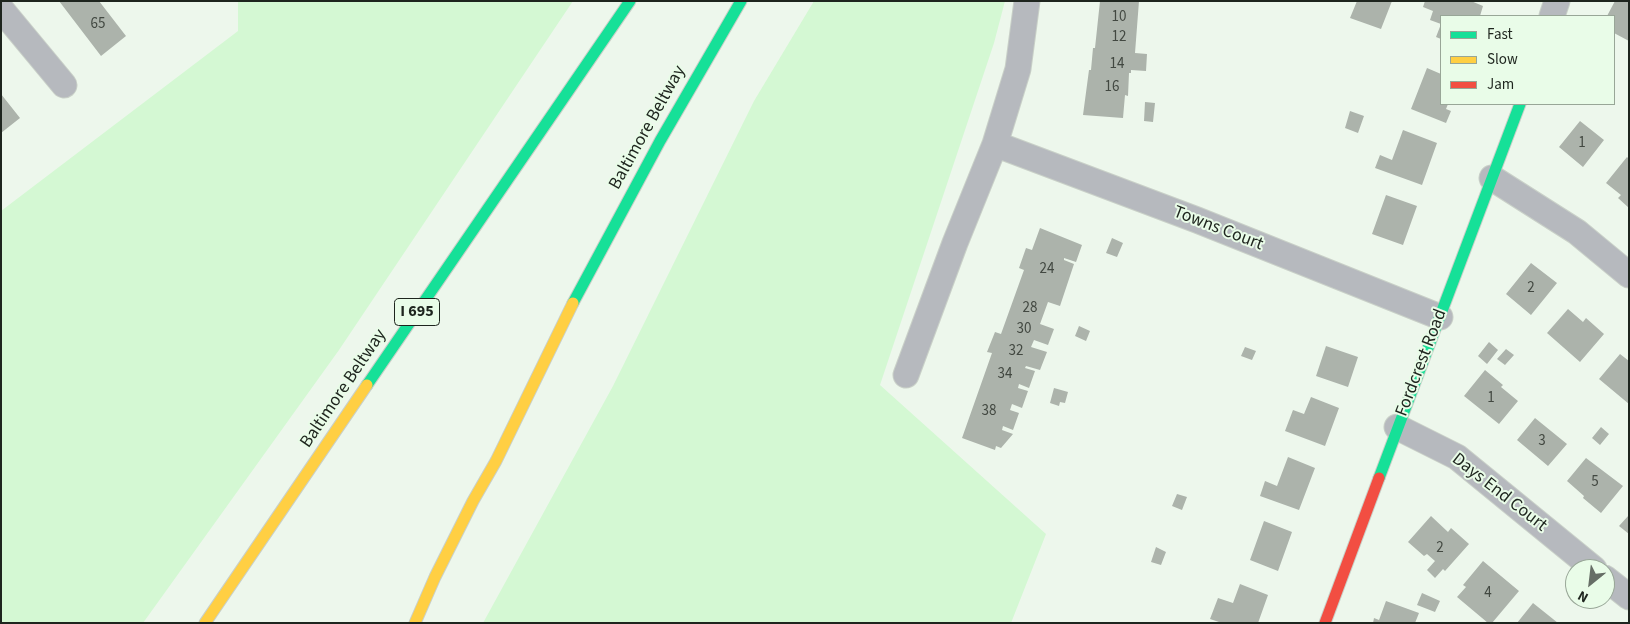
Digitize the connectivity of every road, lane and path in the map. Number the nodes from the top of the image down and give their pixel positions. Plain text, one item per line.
1 (630, 1) edge
2 (741, 1) edge
3 (1027, 1) edge
4 (1557, 1) edge
5 (1, 8) edge
6 (1552, 15) edge
7 (64, 85) dead end
8 (1520, 105) edge
9 (995, 144) junction
10 (1492, 178) junction
11 (1629, 275) edge
12 (1440, 317) junction
13 (906, 375) dead end
14 (1397, 427) junction
15 (496, 461) junction
16 (479, 516) dead end
17 (1582, 559) edge
18 (1615, 586) edge
19 (1629, 597) edge
20 (205, 623) edge
21 (415, 623) edge
22 (1325, 623) edge

1 - 20 main road, Baltimore Beltway / I 695
2 - 15 main road, Baltimore Beltway
3 - 9 street
4 - 6 street
5 - 7 street
8 - 10 main road, Fordcrest Road
9 - 12 street, Towns Court
9 - 13 street
10 - 11 street
10 - 12 main road, Fordcrest Road
12 - 14 main road, Fordcrest Road
14 - 17 street, Days End Court
14 - 22 main road, Fordcrest Road
15 - 16 main road
15 - 21 main road, Baltimore Beltway
18 - 19 street

